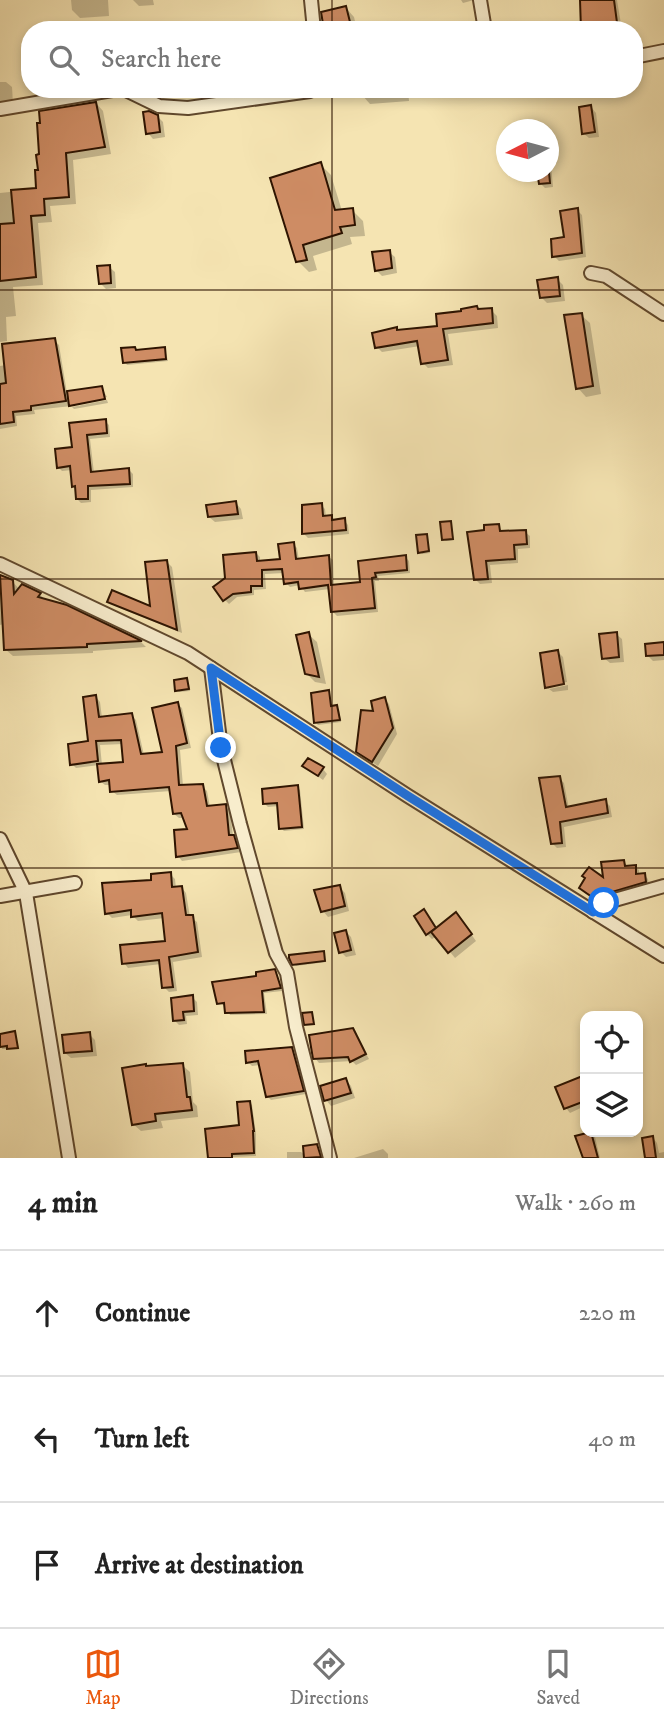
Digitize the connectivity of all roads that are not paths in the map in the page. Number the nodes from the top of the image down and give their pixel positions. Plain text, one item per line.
1 (312, 0) edge
2 (480, 0) edge
3 (313, 21) edge
4 (484, 21) edge
5 (664, 51) edge
6 (643, 55) edge
7 (65, 98) edge
8 (143, 98) edge
9 (264, 98) edge
10 (0, 109) edge
11 (592, 273) dead end
12 (664, 314) edge
13 (0, 564) edge
14 (211, 668) junction
15 (0, 838) edge
16 (75, 883) dead end
17 (664, 886) edge
18 (26, 893) junction
19 (0, 896) edge
20 (593, 912) junction
21 (664, 956) edge
22 (69, 1158) edge
23 (330, 1158) edge

1 - 3 street
2 - 4 street
5 - 6 street
7 - 10 street
8 - 9 street
11 - 12 street
13 - 14 street
14 - 20 street
14 - 23 street
15 - 18 street
16 - 18 street
17 - 20 street
18 - 19 street
18 - 22 street
20 - 21 street

